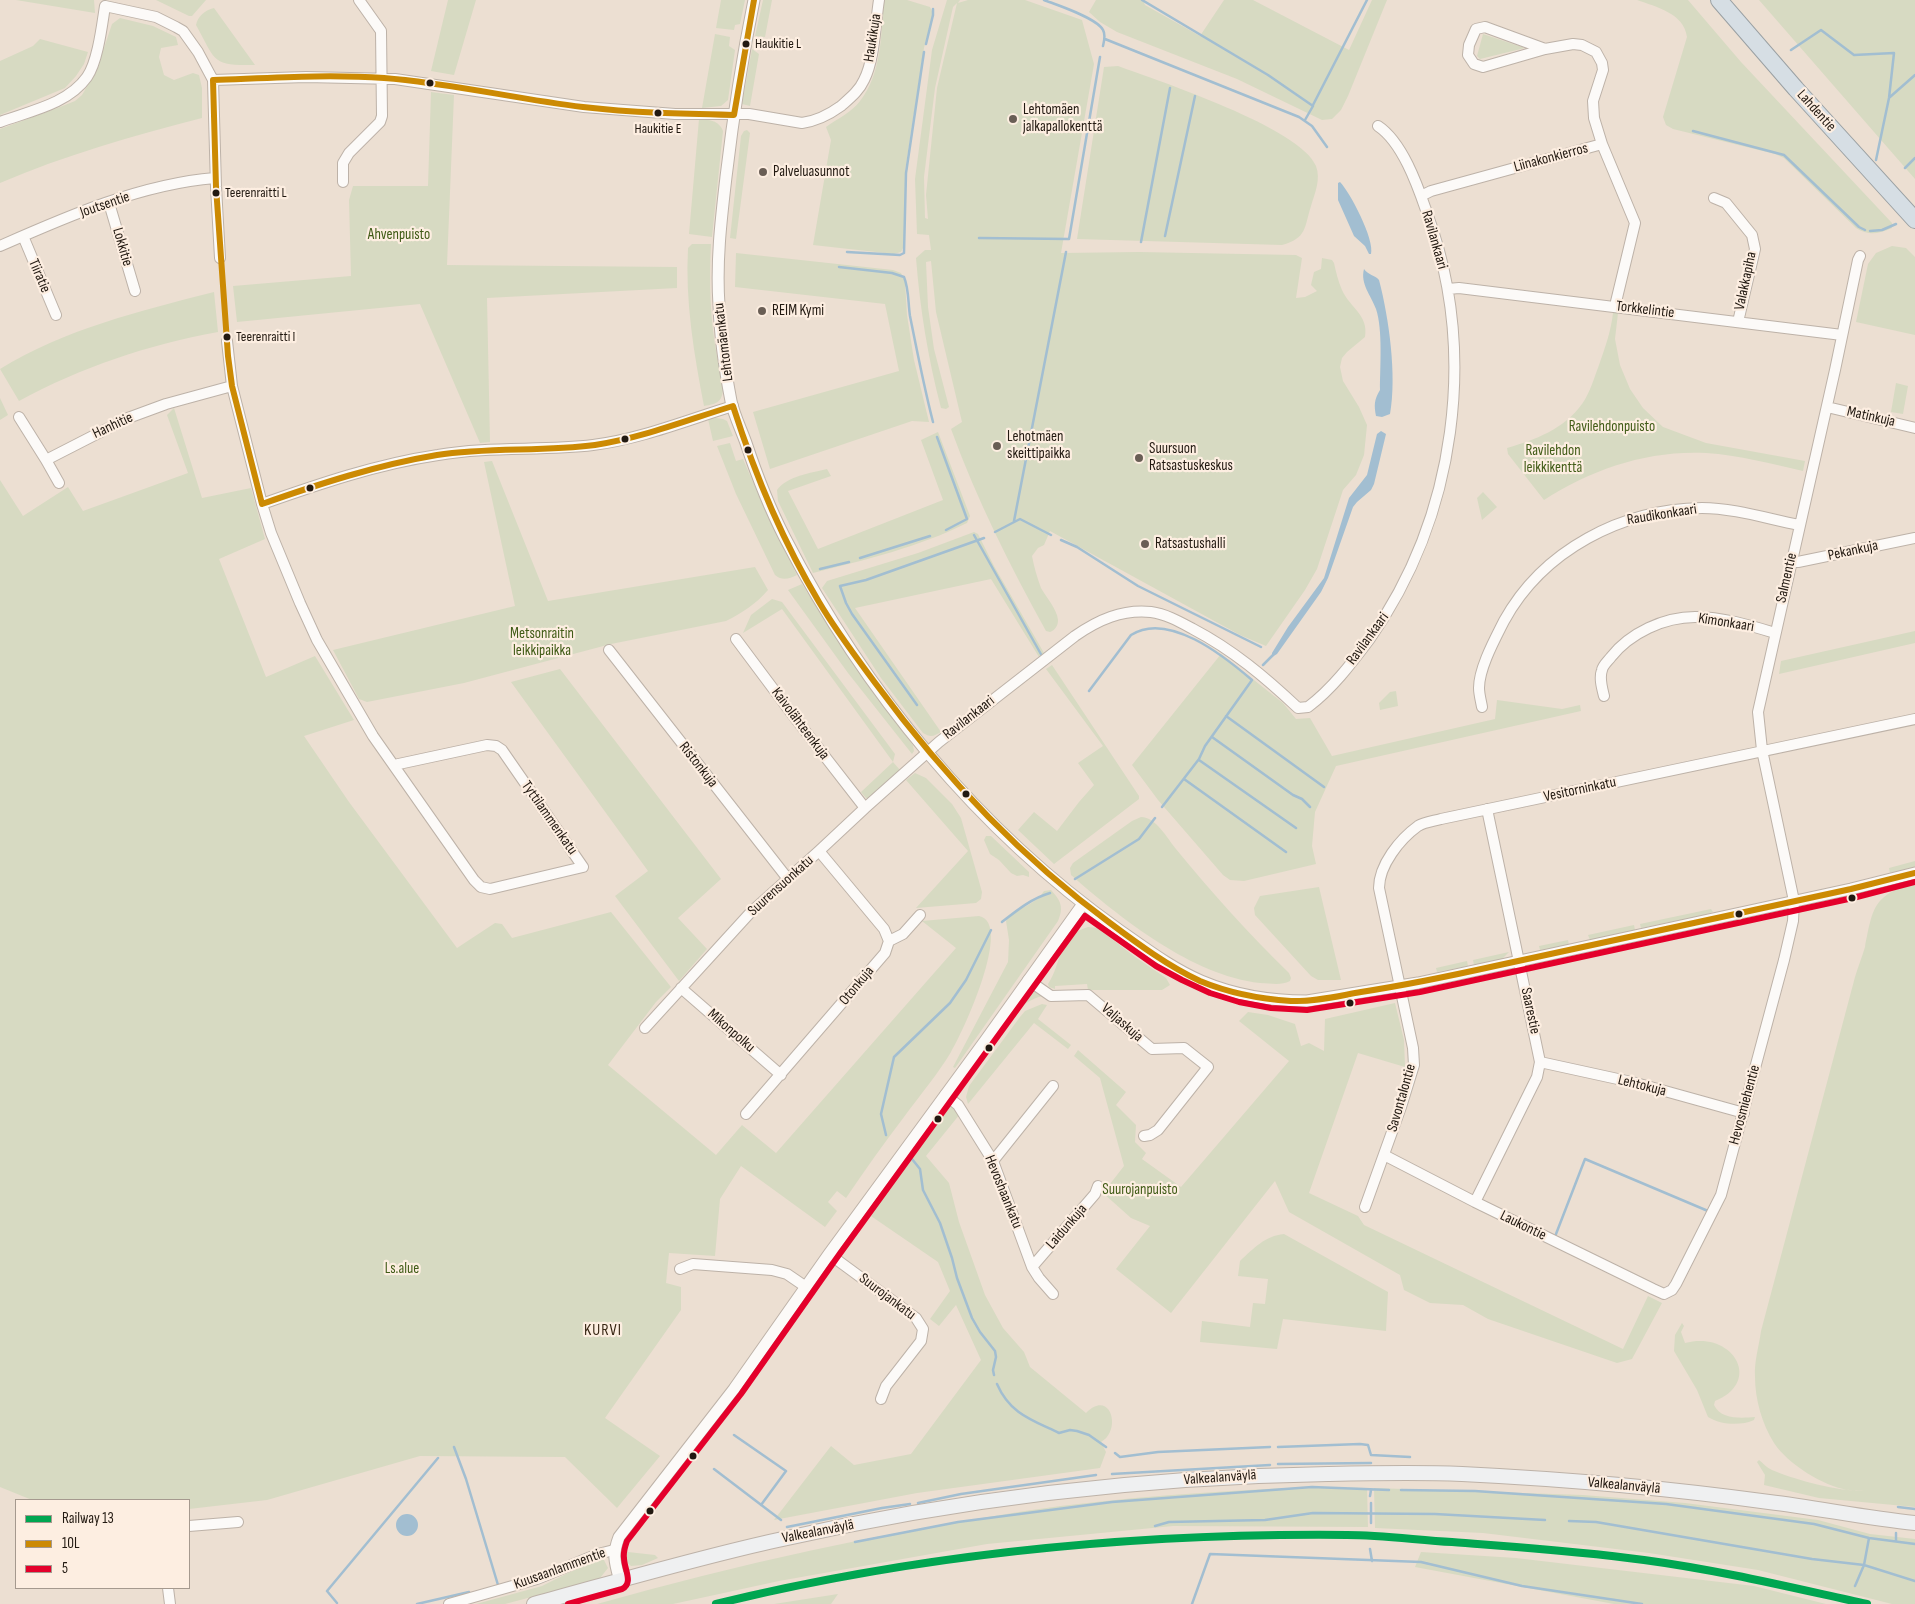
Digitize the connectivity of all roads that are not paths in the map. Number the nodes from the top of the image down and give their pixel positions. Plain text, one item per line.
1 (359, 0) edge
2 (754, 0) edge
3 (879, 0) edge
4 (1719, 0) edge
5 (105, 3) edge
6 (1545, 48) junction
7 (382, 78) junction
8 (213, 80) junction
9 (734, 114) junction
10 (0, 122) edge
11 (1378, 126) dead end
12 (1602, 144) junction
13 (215, 178) junction
14 (343, 182) dead end
15 (1421, 196) junction
16 (1714, 198) dead end
17 (109, 203) junction
18 (1915, 220) edge
19 (23, 236) junction
20 (0, 246) edge
21 (1860, 256) dead end
22 (220, 258) dead end
23 (1448, 289) junction
24 (134, 291) dead end
25 (1615, 306) junction
26 (56, 315) dead end
27 (1738, 322) junction
28 (1842, 335) junction
29 (227, 341) dead end
30 (232, 386) junction
31 (733, 406) junction
32 (1827, 407) junction
33 (19, 417) dead end
34 (1915, 428) edge
35 (46, 460) junction
36 (59, 482) dead end
37 (262, 504) junction
38 (1799, 526) junction
39 (1915, 538) edge
40 (1790, 561) junction
41 (1775, 633) junction
42 (736, 639) dead end
43 (609, 650) dead end
44 (1604, 696) dead end
45 (1482, 707) dead end
46 (1915, 718) edge
47 (1762, 750) junction
48 (927, 752) junction
49 (394, 765) junction
50 (865, 808) junction
51 (1487, 809) junction
52 (819, 852) junction
53 (1915, 873) edge
54 (788, 879) junction
55 (1794, 901) junction
56 (1083, 904) junction
57 (920, 915) dead end
58 (889, 941) junction
59 (1519, 961) junction
60 (1028, 980) junction
61 (1400, 986) junction
62 (681, 988) junction
63 (645, 1028) dead end
64 (1540, 1062) junction
65 (781, 1075) junction
66 (1053, 1086) dead end
67 (945, 1094) junction
68 (1744, 1113) junction
69 (746, 1114) dead end
70 (1144, 1136) dead end
71 (1384, 1155) junction
72 (993, 1161) junction
73 (1098, 1186) dead end
74 (1475, 1202) junction
75 (1366, 1208) dead end
76 (829, 1254) junction
77 (1032, 1266) junction
78 (680, 1269) dead end
79 (806, 1287) junction
80 (1053, 1294) dead end
81 (1664, 1294) joint
82 (881, 1399) dead end
83 (238, 1522) dead end
84 (1915, 1523) edge
85 (190, 1526) edge
86 (614, 1550) junction
87 (620, 1582) junction
88 (168, 1589) edge
89 (170, 1604) edge
90 (449, 1604) edge
91 (534, 1604) edge

1 - 7 street
2 - 9 street, Lehtomäenkatu
3 - 9 street, Haukikuja
4 - 18 highway, Lahdentie
5 - 8 street
5 - 10 street
6 - 6 street
6 - 12 street
7 - 8 street, Haukikuja
7 - 9 street, Haukikuja
7 - 14 street
8 - 13 street
9 - 31 street, Lehtomäenkatu
11 - 15 street, Ravilankaari
12 - 15 street, Liinakonkierros
12 - 25 street, Liinakonkierros
13 - 17 street, Joutsentie
13 - 22 street
15 - 23 street, Ravilankaari
16 - 27 street, Valakkapiha
17 - 19 street, Joutsentie
17 - 24 street, Lokkitie
19 - 20 street, Joutsentie
19 - 26 street, Tiiratie
21 - 28 street, Salmentie
23 - 25 street, Torkkelintie
23 - 48 street, Ravilankaari
25 - 27 street, Torkkelintie
27 - 28 street, Torkkelintie
28 - 32 street, Salmentie
29 - 30 street, Tyttilammenkatu
30 - 35 street, Hanhitie
30 - 37 street, Tyttilammenkatu
31 - 37 street
31 - 48 street, Lehtomäenkatu
32 - 34 street, Matinkuja
32 - 38 street, Salmentie
33 - 35 street
35 - 36 street
37 - 49 street, Tyttilammenkatu
38 - 40 street, Salmentie
38 - 45 street, Raudikonkaari
39 - 40 street, Pekankuja
40 - 41 street, Salmentie
41 - 44 street, Kimonkaari
41 - 47 street, Salmentie
42 - 50 street, Kaivolähteenkuja
43 - 54 street, Ristonkuja
46 - 47 street, Vesitorninkatu
47 - 51 street, Vesitorninkatu
47 - 55 street, Salmentie
48 - 50 street, Suurensuonkatu
48 - 56 street, Lehtomäenkatu
49 - 49 street, Tyttilammenkatu
50 - 52 street, Suurensuonkatu
51 - 59 street, Saarestie
51 - 61 street, Vesitorninkatu
52 - 54 street, Suurensuonkatu
52 - 58 street
53 - 55 street, Lehtomäenkatu
54 - 62 street, Suurensuonkatu
55 - 59 street, Lehtomäenkatu
55 - 68 street, Hevosmiehentie
56 - 60 street
56 - 61 street, Lehtomäenkatu
57 - 58 street
58 - 65 street, Otonkuja
59 - 61 street, Lehtomäenkatu
59 - 64 street, Saarestie
60 - 67 street
60 - 70 street, Valjaskuja
61 - 71 street, Savontalontie
62 - 63 street, Suurensuonkatu
62 - 65 street, Mikonpolku
64 - 68 street, Lehtokuja
64 - 74 street
65 - 69 street, Otonkuja
66 - 72 street
67 - 72 street, Hevoshaankatu
67 - 76 street
68 - 81 street, Hevosmiehentie
71 - 74 street, Laukontie
71 - 75 street, Savontalontie
72 - 77 street, Hevoshaankatu
73 - 77 street, Laidunkuja
74 - 81 street, Laukontie
76 - 79 street
76 - 82 street, Suurojankatu
77 - 80 street, Hevoshaankatu
78 - 79 street
79 - 86 street
83 - 85 street
84 - 87 main road, Valkealanväylä
86 - 87 street
86 - 90 street, Kuusaanlammentie
87 - 91 main road, Valkealanväylä
88 - 89 street

